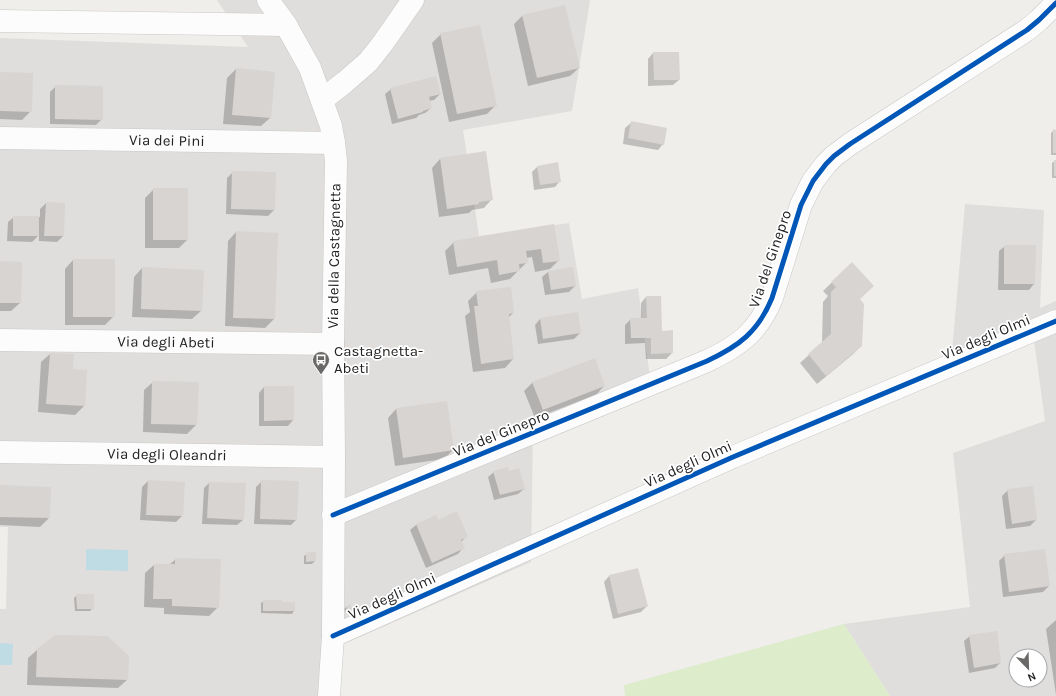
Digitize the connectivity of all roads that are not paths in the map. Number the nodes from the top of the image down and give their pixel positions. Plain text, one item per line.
1 (268, 0) edge
2 (413, 0) edge
3 (1056, 3) edge
4 (0, 21) edge
5 (286, 24) junction
6 (322, 100) junction
7 (0, 138) edge
8 (334, 143) junction
9 (1056, 321) edge
10 (0, 340) edge
11 (332, 344) junction
12 (0, 452) edge
13 (334, 457) junction
14 (333, 515) junction
15 (333, 636) junction
16 (329, 696) edge

1 - 5 street, Via della Castagnetta
2 - 6 street
3 - 14 street, Via del Ginepro
4 - 5 street
5 - 6 street, Via della Castagnetta
6 - 8 street, Via della Castagnetta
7 - 8 street, Via dei Pini
8 - 11 street, Via della Castagnetta
9 - 15 street, Via degli Olmi
10 - 11 street, Via degli Abeti
11 - 13 street, Via della Castagnetta
12 - 13 street, Via degli Oleandri
13 - 14 street, Via della Castagnetta
14 - 15 street, Via della Castagnetta
15 - 16 street, Via della Castagnetta

